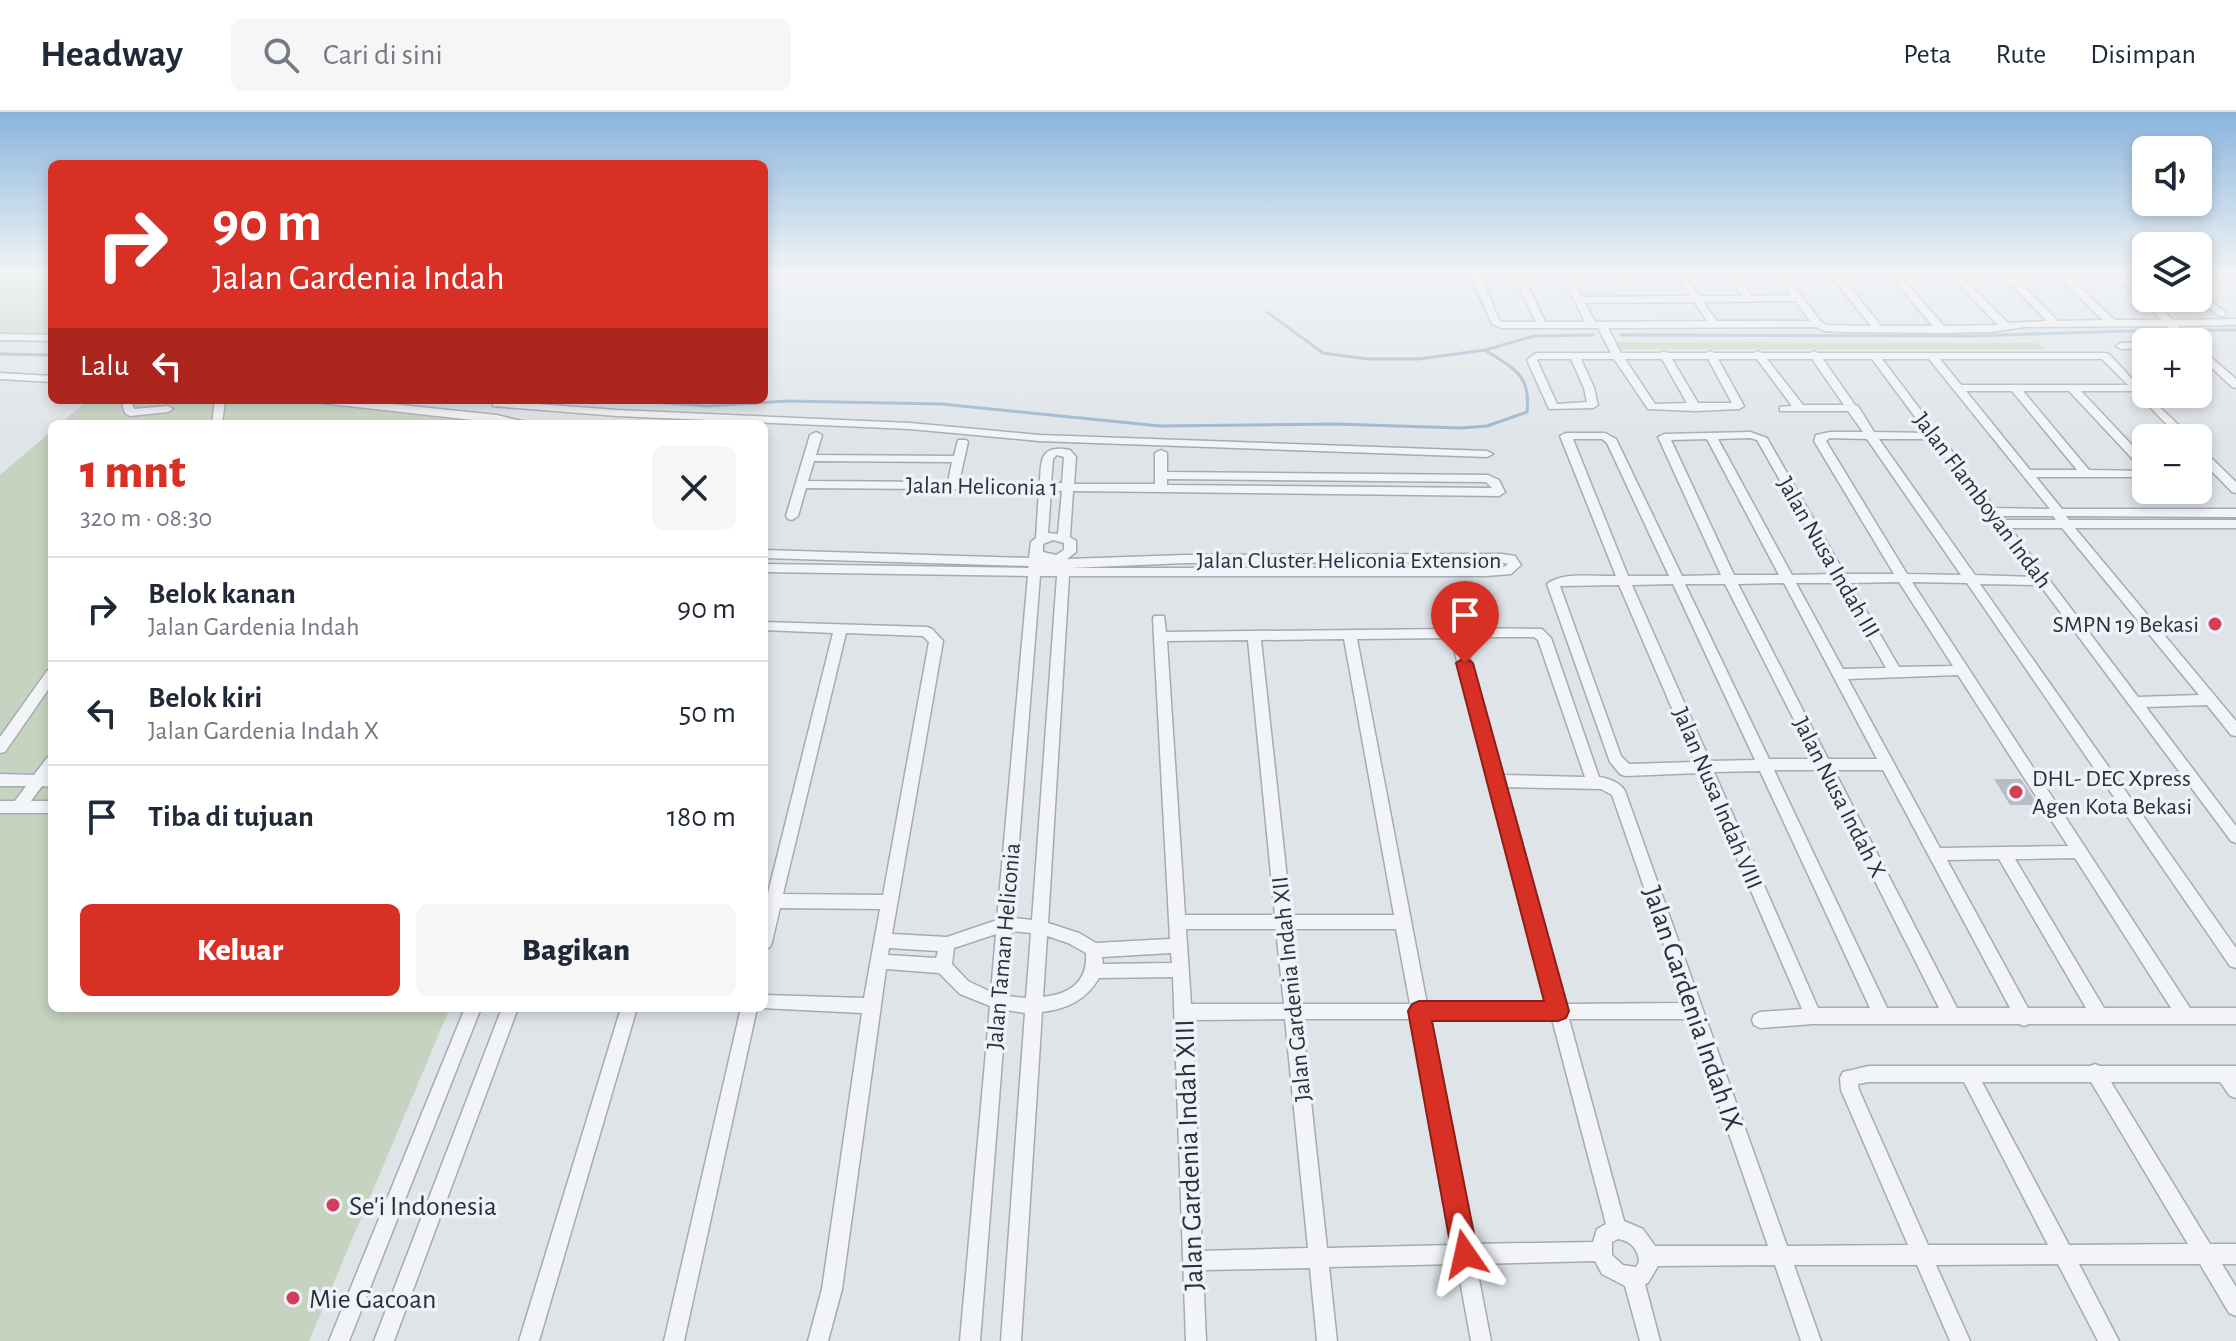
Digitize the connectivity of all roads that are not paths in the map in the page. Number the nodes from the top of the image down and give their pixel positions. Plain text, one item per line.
1 (1591, 328) edge
2 (1618, 328) edge
3 (1835, 328) edge
4 (1977, 328) edge
5 (1600, 329) junction
6 (1879, 330) joint
7 (1942, 330) joint
8 (0, 337) edge
9 (48, 338) edge
10 (2121, 346) dead end
11 (2132, 346) edge
12 (1614, 350) junction
13 (1664, 354) junction
14 (1710, 354) junction
15 (1758, 354) junction
16 (1814, 354) junction
17 (1874, 355) junction
18 (1575, 356) junction
19 (1932, 356) junction
20 (2212, 362) edge
21 (0, 376) edge
22 (48, 379) edge
23 (2132, 384) edge
24 (2236, 385) edge
25 (1958, 388) junction
26 (2015, 388) junction
27 (2072, 388) junction
28 (2132, 388) edge
29 (127, 404) edge
30 (361, 404) edge
31 (497, 404) dead end
32 (623, 404) edge
33 (168, 405) edge
34 (1695, 408) junction
35 (1854, 408) junction
36 (2156, 408) edge
37 (1784, 409) dead end
38 (1800, 409) junction
39 (617, 413) junction
40 (505, 420) edge
41 (695, 420) edge
42 (768, 422) edge
43 (2172, 424) edge
44 (816, 435) dead end
45 (1711, 436) junction
46 (1874, 436) junction
47 (1934, 436) junction
48 (962, 442) dead end
49 (2132, 452) edge
50 (1161, 453) dead end
51 (1487, 454) dead end
52 (810, 458) junction
53 (957, 459) junction
54 (2212, 465) edge
55 (2085, 472) junction
56 (2026, 473) junction
57 (2132, 474) edge
58 (1161, 482) junction
59 (803, 484) junction
60 (953, 485) junction
61 (1045, 488) junction
62 (1067, 488) junction
63 (2236, 489) edge
64 (1044, 511) junction
65 (1065, 511) junction
66 (1993, 512) junction
67 (2236, 513) edge
68 (2059, 515) junction
69 (792, 516) dead end
70 (2003, 524) junction
71 (2236, 524) edge
72 (1064, 537) junction
73 (768, 554) edge
74 (1038, 556) junction
75 (1064, 564) junction
76 (768, 568) edge
77 (1789, 578) junction
78 (1841, 578) junction
79 (1903, 578) junction
80 (1623, 579) junction
81 (1677, 579) junction
82 (1729, 579) junction
83 (1972, 579) junction
84 (2045, 581) junction
85 (1450, 611) dead end
86 (1159, 619) dead end
87 (768, 626) edge
88 (840, 629) junction
89 (1456, 634) junction
90 (1350, 635) junction
91 (1160, 637) junction
92 (1254, 637) junction
93 (1962, 670) junction
94 (1895, 672) junction
95 (1840, 674) junction
96 (48, 680) edge
97 (2211, 700) junction
98 (2135, 702) junction
99 (2236, 731) edge
100 (0, 748) edge
101 (1824, 764) junction
102 (1888, 764) junction
103 (1764, 765) junction
104 (1705, 768) junction
105 (0, 780) edge
106 (45, 781) edge
107 (1498, 781) junction
108 (1594, 783) junction
109 (0, 807) edge
110 (19, 807) junction
111 (48, 807) edge
112 (2236, 837) edge
113 (2080, 852) junction
114 (2003, 853) junction
115 (1936, 854) junction
116 (774, 901) junction
117 (889, 902) junction
118 (1284, 921) junction
119 (1177, 922) junction
120 (1402, 922) junction
121 (1005, 924) junction
122 (768, 926) edge
123 (1040, 926) junction
124 (883, 941) junction
125 (947, 944) junction
126 (1178, 946) junction
127 (1094, 950) junction
128 (2236, 961) edge
129 (880, 962) junction
130 (943, 966) junction
131 (1179, 970) junction
132 (1095, 971) junction
133 (768, 1002) edge
134 (998, 1002) junction
135 (1032, 1005) junction
136 (871, 1006) junction
137 (1294, 1011) junction
138 (1419, 1011) junction
139 (1558, 1011) junction
140 (1696, 1011) junction
141 (471, 1012) edge
142 (508, 1012) edge
143 (628, 1012) edge
144 (748, 1012) edge
145 (1183, 1012) junction
146 (1813, 1016) junction
147 (1882, 1016) junction
148 (1952, 1016) junction
149 (2236, 1016) edge
150 (2100, 1017) junction
151 (2186, 1017) junction
152 (2024, 1018) junction
153 (1760, 1020) dead end
154 (2095, 1072) junction
155 (1968, 1073) junction
156 (2230, 1074) edge
157 (2236, 1090) edge
158 (1617, 1229) junction
159 (1600, 1251) junction
160 (1465, 1254) junction
161 (1779, 1254) junction
162 (1919, 1254) junction
163 (2064, 1254) junction
164 (2205, 1254) junction
165 (2236, 1254) edge
166 (1649, 1256) junction
167 (1318, 1257) junction
168 (1193, 1261) junction
169 (1633, 1278) junction
170 (2236, 1306) edge
171 (339, 1341) edge
172 (384, 1341) edge
173 (529, 1341) edge
174 (674, 1341) edge
175 (818, 1341) edge
176 (970, 1341) edge
177 (1011, 1341) edge
178 (1196, 1341) edge
179 (1327, 1341) edge
180 (1481, 1341) edge
181 (1650, 1341) edge
182 (1811, 1341) edge
183 (1960, 1341) edge
184 (2109, 1341) edge

1 - 5 street
2 - 5 street
3 - 6 street
4 - 7 street
5 - 12 street
6 - 7 street
8 - 9 street
10 - 11 street
12 - 13 street
12 - 18 street
12 - 34 street
13 - 14 street
13 - 34 street
14 - 15 street
14 - 34 street
15 - 16 street
15 - 38 street
16 - 17 street
16 - 35 street
17 - 19 street
17 - 47 street, Jalan Flamboyan Indah
18 - 18 street
19 - 23 street
19 - 25 street
20 - 24 street
21 - 22 street
25 - 26 street
25 - 56 street
26 - 27 street
26 - 55 street
27 - 28 street
27 - 49 street
29 - 33 street
30 - 40 street
31 - 39 street
32 - 39 street
35 - 38 street
35 - 46 street
36 - 43 street
37 - 38 street
39 - 41 street
42 - 51 street
44 - 52 street
45 - 77 street
45 - 78 street, Jalan Nusa Indah III
45 - 82 street, Jalan Nusa Indah X
46 - 47 street
46 - 79 street
46 - 83 street
47 - 66 street, Jalan Flamboyan Indah
48 - 53 street
50 - 58 street
52 - 53 street
52 - 59 street
53 - 60 street
54 - 63 street
55 - 56 street
55 - 57 street
56 - 68 street
58 - 58 street
58 - 62 street, Jalan Heliconia 1
59 - 60 street, Jalan Heliconia 1
59 - 69 street
60 - 61 street, Jalan Heliconia 1
61 - 62 street, Jalan Heliconia 1
61 - 62 street, Jalan Taman Heliconia
61 - 64 street, Jalan Taman Heliconia
62 - 65 street
64 - 65 street
64 - 74 street, Jalan Taman Heliconia
65 - 72 street
66 - 68 street
66 - 70 street, Jalan Flamboyan Indah
67 - 68 street
68 - 70 street
68 - 71 street
68 - 97 street
70 - 84 street, Jalan Flamboyan Indah
72 - 74 street
72 - 75 street, Jalan Taman Heliconia
73 - 74 street
74 - 75 street
74 - 75 street
74 - 76 street
74 - 121 street, Jalan Taman Heliconia
75 - 75 street, Jalan Cluster Heliconia Extension
75 - 123 street, Jalan Taman Heliconia
77 - 78 street
77 - 82 street
77 - 95 street
78 - 79 street
78 - 94 street, Jalan Nusa Indah III
79 - 83 street
79 - 93 street
80 - 81 street
80 - 81 street, Jalan Nusa Indah VIII
80 - 104 street, Jalan Nusa Indah VIII
80 - 104 street
81 - 82 street
81 - 103 street
82 - 101 street, Jalan Nusa Indah X
83 - 84 street
83 - 128 street
84 - 98 street, Jalan Flamboyan Indah
85 - 89 street
86 - 91 street, Jalan Gardenia Indah XIII
87 - 88 street
88 - 116 street
88 - 117 street
89 - 90 street
89 - 107 street
89 - 108 street
90 - 92 street
90 - 120 street
91 - 92 street
91 - 119 street, Jalan Gardenia Indah XIII
92 - 118 street, Jalan Gardenia Indah XII
93 - 94 street
93 - 113 street
94 - 95 street
95 - 102 street
96 - 100 street
97 - 98 street
97 - 99 street
98 - 112 street, Jalan Flamboyan Indah
101 - 102 street
101 - 103 street
101 - 148 street, Jalan Nusa Indah X
102 - 115 street
103 - 104 street
103 - 147 street
104 - 146 street, Jalan Nusa Indah VIII
105 - 106 street
106 - 110 street
107 - 108 street
107 - 139 street
108 - 140 street, Jalan Gardenia Indah IX
109 - 110 street
110 - 111 street
113 - 114 street
113 - 151 street
114 - 115 street
114 - 150 street
115 - 152 street
116 - 117 street
116 - 122 street
117 - 124 street
118 - 119 street
118 - 120 street
118 - 137 street, Jalan Gardenia Indah XII
119 - 126 street, Jalan Gardenia Indah XIII
120 - 138 street
121 - 123 street
121 - 125 street
121 - 134 street, Jalan Taman Heliconia
123 - 127 street
123 - 135 street, Jalan Taman Heliconia
124 - 125 street
124 - 129 street
125 - 130 street
126 - 127 street
126 - 131 street, Jalan Gardenia Indah XIII
127 - 132 street
129 - 130 street
129 - 136 street
130 - 134 street
131 - 132 street
131 - 145 street, Jalan Gardenia Indah XIII
132 - 135 street
133 - 136 street
134 - 135 street
134 - 176 street, Jalan Taman Heliconia
135 - 177 street, Jalan Taman Heliconia
136 - 175 street
137 - 138 street
137 - 145 street
137 - 167 street, Jalan Gardenia Indah XII
138 - 139 street
138 - 160 street
139 - 140 street
139 - 158 street
140 - 161 street, Jalan Gardenia Indah IX
141 - 171 street
142 - 172 street
143 - 173 street
144 - 174 street
145 - 168 street, Jalan Gardenia Indah XIII
146 - 147 street
146 - 153 street
147 - 148 street
148 - 152 street
149 - 151 street
150 - 151 street
150 - 152 street
154 - 155 street
154 - 156 street
154 - 164 street
155 - 162 street
155 - 163 street
156 - 157 street
158 - 159 street
158 - 166 street
159 - 160 street
159 - 169 street
160 - 167 street
160 - 180 street
161 - 162 street
161 - 166 street
161 - 182 street, Jalan Gardenia Indah IX
162 - 163 street
162 - 183 street
163 - 164 street
163 - 184 street
164 - 165 street
164 - 170 street
166 - 169 street
167 - 168 street
167 - 179 street, Jalan Gardenia Indah XII
168 - 178 street, Jalan Gardenia Indah XIII
169 - 181 street

